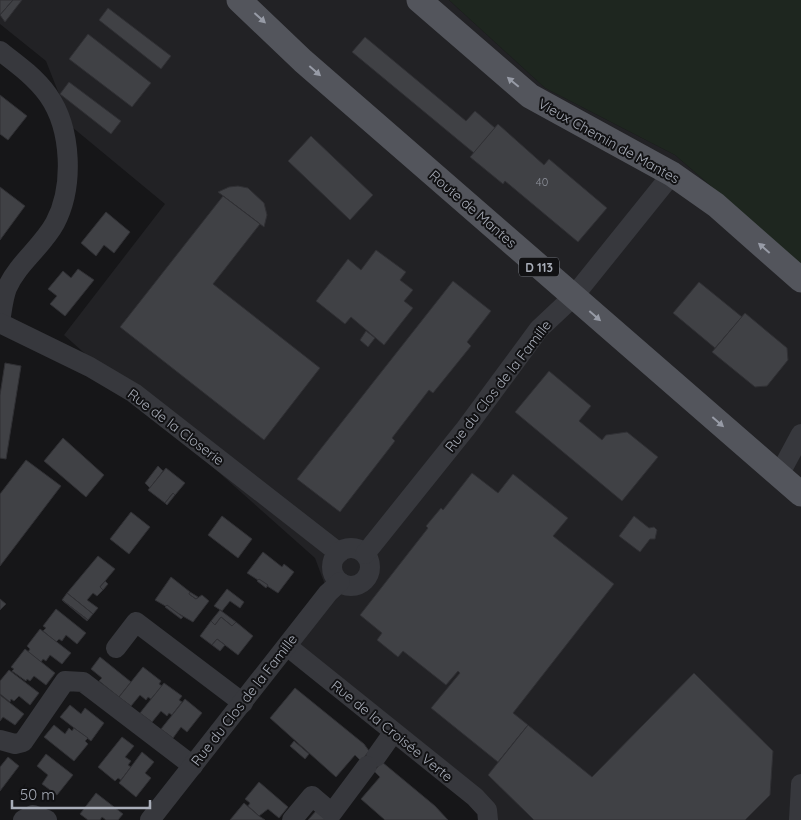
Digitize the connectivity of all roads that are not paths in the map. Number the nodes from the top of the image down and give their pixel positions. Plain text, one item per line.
1 (239, 0) edge
2 (419, 0) edge
3 (0, 51) edge
4 (672, 174) junction
5 (801, 280) edge
6 (573, 297) junction
7 (0, 322) edge
8 (801, 434) edge
9 (779, 475) junction
10 (801, 494) edge
11 (339, 553) junction
12 (365, 554) junction
13 (340, 582) junction
14 (287, 646) junction
15 (116, 648) dead end
16 (243, 703) junction
17 (393, 733) junction
18 (0, 740) edge
19 (193, 766) junction
20 (801, 784) edge
21 (336, 816) edge
22 (23, 820) edge
23 (47, 820) edge
24 (150, 820) edge
25 (292, 820) edge
26 (488, 820) edge
27 (799, 820) edge

1 -> 6 main road, Route de Mantes / D 113
4 -> 2 main road, Vieux Chemin de Mantes
3 - 7 street
5 -> 4 main road, Vieux Chemin de Mantes
4 - 6 street, Rue du Clos de la Famille
6 -> 9 main road, Route de Mantes / D 113
6 - 12 street, Rue du Clos de la Famille
7 - 11 street, Rue de la Closerie
8 - 9 street
9 - 10 main road, Route de Mantes / D 113
11 - 12 street
11 - 13 street
12 - 13 street
13 - 14 street, Rue du Clos de la Famille
14 - 16 street, Rue du Clos de la Famille
14 - 17 street, Rue de la Croisée Verte
15 - 16 street
16 - 19 street, Rue du Clos de la Famille
17 - 21 street
17 - 26 street, Rue de la Croisée Verte
18 - 19 street
19 - 24 street, Rue du Clos de la Famille
20 - 27 street
21 - 25 street
22 - 23 street

